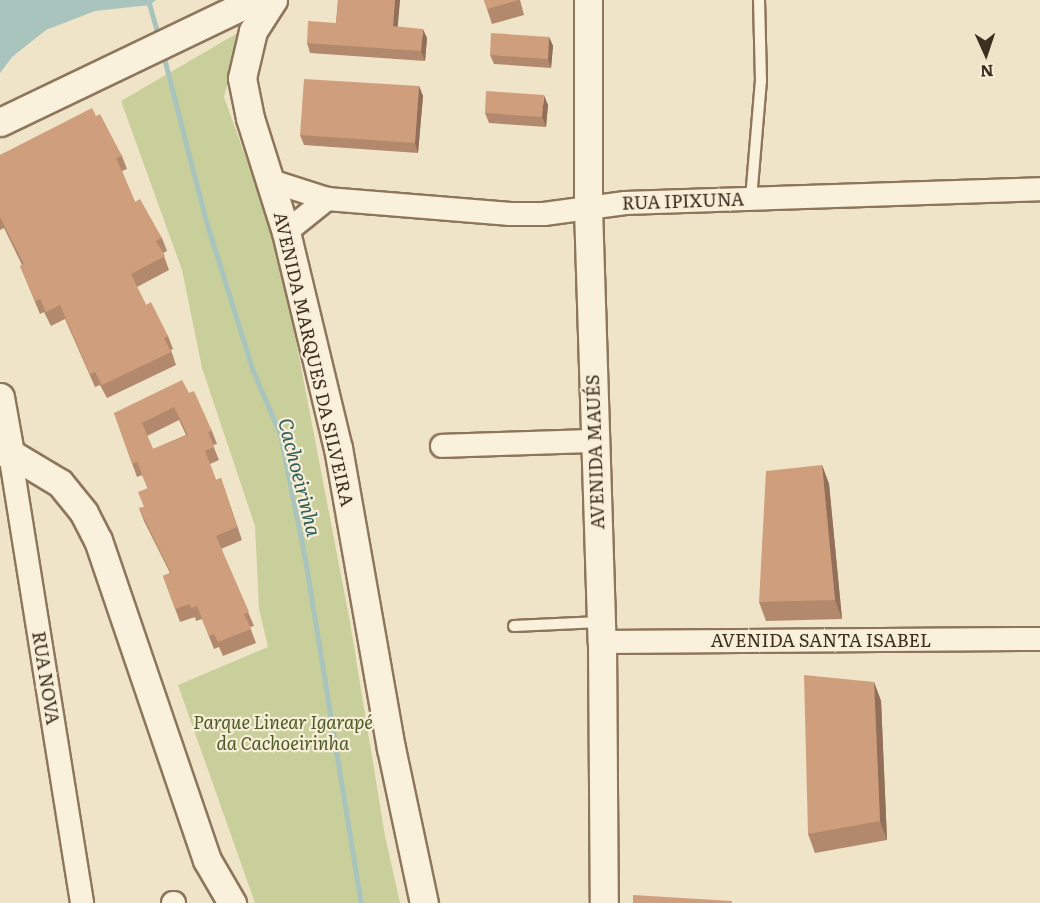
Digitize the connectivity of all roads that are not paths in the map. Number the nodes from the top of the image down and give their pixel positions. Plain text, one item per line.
1 (255, 0) edge
2 (273, 0) edge
3 (588, 0) edge
4 (759, 0) edge
5 (0, 122) edge
6 (271, 181) junction
7 (1040, 189) edge
8 (751, 199) junction
9 (327, 200) junction
10 (588, 208) junction
11 (286, 232) junction
12 (0, 397) edge
13 (595, 441) junction
14 (442, 446) dead end
15 (5, 454) edge
16 (514, 626) dead end
17 (601, 632) junction
18 (1040, 639) edge
19 (82, 903) edge
20 (232, 903) edge
21 (424, 903) edge
22 (604, 903) edge

1 - 5 street
2 - 6 street, AVENIDA MARQUES DA SILVEIRA
3 - 10 street, AVENIDA MAUÉS
4 - 8 lane
6 - 9 street, RUA IPIXUNA
6 - 11 street, AVENIDA MARQUES DA SILVEIRA
7 - 8 street, RUA IPIXUNA
8 - 10 street, RUA IPIXUNA
9 - 10 street, RUA IPIXUNA
9 - 11 street
10 - 13 street, AVENIDA MAUÉS
11 - 21 street, AVENIDA MARQUES DA SILVEIRA
12 - 15 street, RUA NOVA
13 - 14 street
13 - 17 street, AVENIDA MAUÉS
15 - 19 street, RUA NOVA
15 - 20 street
16 - 17 lane, AVENIDA SANTA ISABEL
17 - 18 street, AVENIDA SANTA ISABEL
17 - 22 street, AVENIDA MAUÉS

